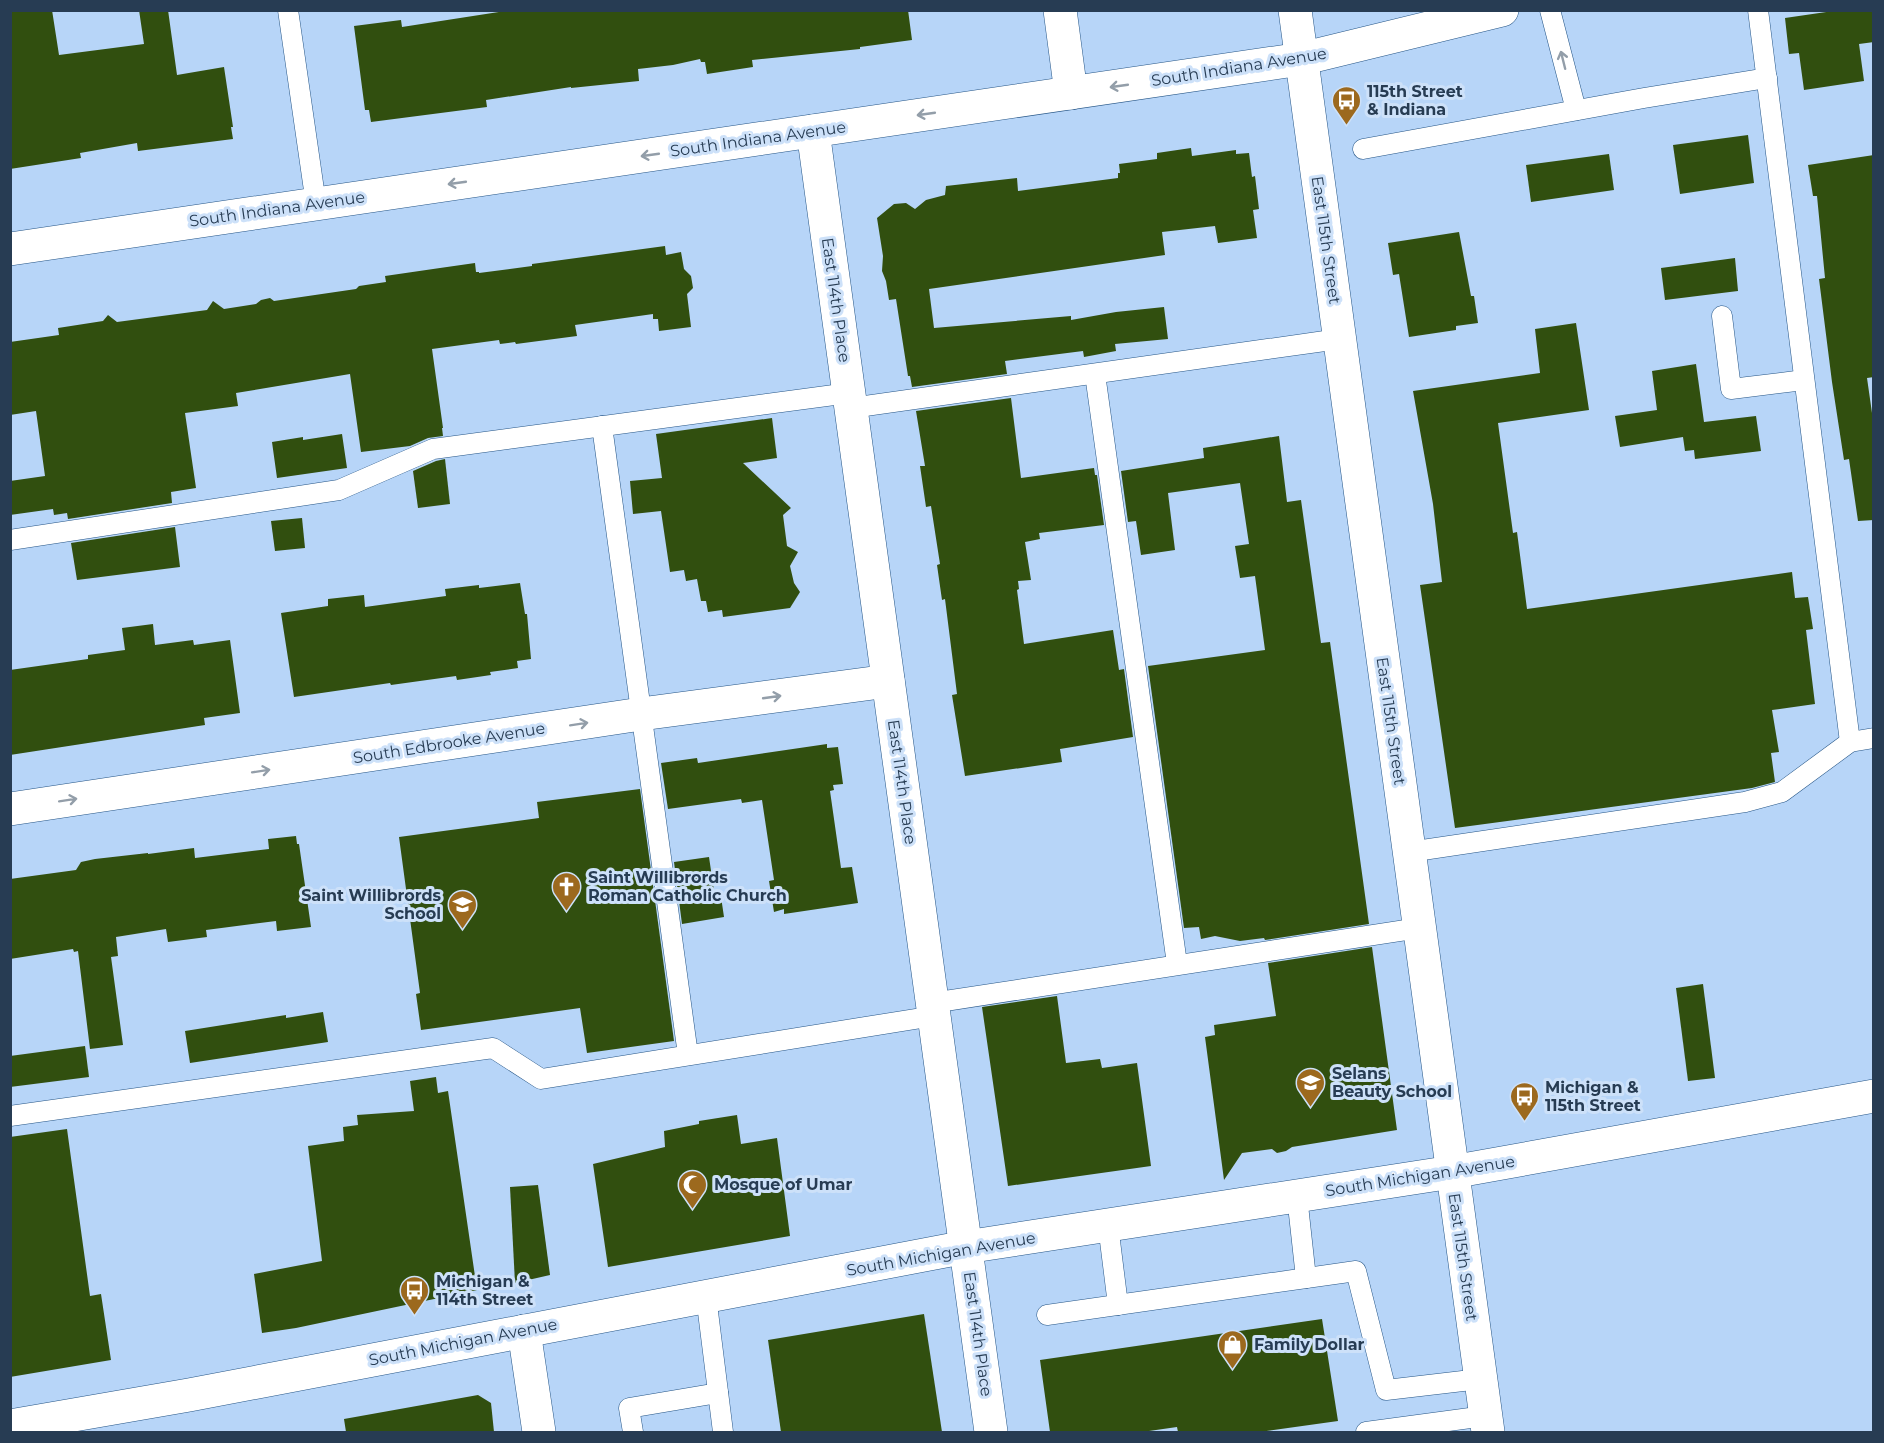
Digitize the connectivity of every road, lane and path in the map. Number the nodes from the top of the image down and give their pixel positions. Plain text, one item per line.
1 (288, 10) edge
2 (1060, 10) edge
3 (1295, 10) edge
4 (1502, 10) edge
5 (1550, 10) edge
6 (1758, 10) edge
7 (1301, 59) junction
8 (1767, 78) junction
9 (1071, 93) junction
10 (1576, 110) junction
11 (813, 131) junction
12 (1362, 149) dead end
13 (316, 204) junction
14 (10, 249) edge
15 (1722, 316) dead end
16 (1339, 339) junction
17 (1095, 374) junction
18 (1804, 380) junction
19 (850, 401) junction
20 (602, 426) junction
21 (10, 540) edge
22 (888, 681) junction
23 (641, 714) junction
24 (1874, 738) edge
25 (1850, 742) junction
26 (10, 809) edge
27 (1409, 852) junction
28 (1419, 928) junction
29 (1177, 964) junction
30 (933, 1009) junction
31 (688, 1055) junction
32 (1874, 1096) edge
33 (10, 1116) edge
34 (1452, 1172) junction
35 (1297, 1196) junction
36 (1108, 1225) junction
37 (966, 1247) junction
38 (1306, 1278) junction
39 (706, 1296) junction
40 (1118, 1305) junction
41 (1047, 1315) dead end
42 (524, 1331) junction
43 (1480, 1380) junction
44 (718, 1394) junction
45 (1486, 1424) edge
46 (10, 1426) edge
47 (539, 1432) edge
48 (633, 1432) edge
49 (723, 1432) edge
50 (991, 1432) edge
51 (1366, 1432) edge

1 - 13 lane
2 - 9 street
3 - 7 street, East 115th Street
4 - 7 street, South Indiana Avenue
10 -> 5 lane
6 - 8 lane
7 -> 9 street, South Indiana Avenue
7 - 16 street, East 115th Street
8 - 10 lane
8 - 18 lane
9 -> 11 street, South Indiana Avenue
10 - 12 lane
11 -> 13 street, South Indiana Avenue
11 - 19 street, East 114th Place
13 - 14 street, South Indiana Avenue
15 - 18 lane
16 - 17 lane
16 - 27 street, East 115th Street
17 - 19 lane
17 - 29 lane
18 - 25 lane
19 - 20 lane
19 - 22 street, East 114th Place
20 - 21 lane
20 - 23 lane
23 -> 22 street, South Edbrooke Avenue
22 - 30 street, East 114th Place
26 -> 23 street, South Edbrooke Avenue
23 - 31 lane
24 - 25 lane
25 - 27 lane
27 - 28 street, East 115th Street
28 - 29 lane
28 - 34 street, East 115th Street
29 - 30 lane
30 - 31 lane
30 - 37 street, East 114th Place
31 - 33 lane
32 - 34 street, South Michigan Avenue
34 - 35 street, South Michigan Avenue
34 - 43 street, East 115th Street
35 - 36 street, South Michigan Avenue
35 - 38 lane
36 - 37 street, South Michigan Avenue
36 - 40 lane
37 - 39 street, South Michigan Avenue
37 - 50 street, East 114th Place
38 - 40 lane
38 - 43 lane
39 - 42 street, South Michigan Avenue
39 - 44 lane
40 - 41 lane
42 - 46 street, South Michigan Avenue
42 - 47 street
43 - 45 street, East 115th Street
44 - 48 lane
44 - 49 lane
45 - 51 lane

